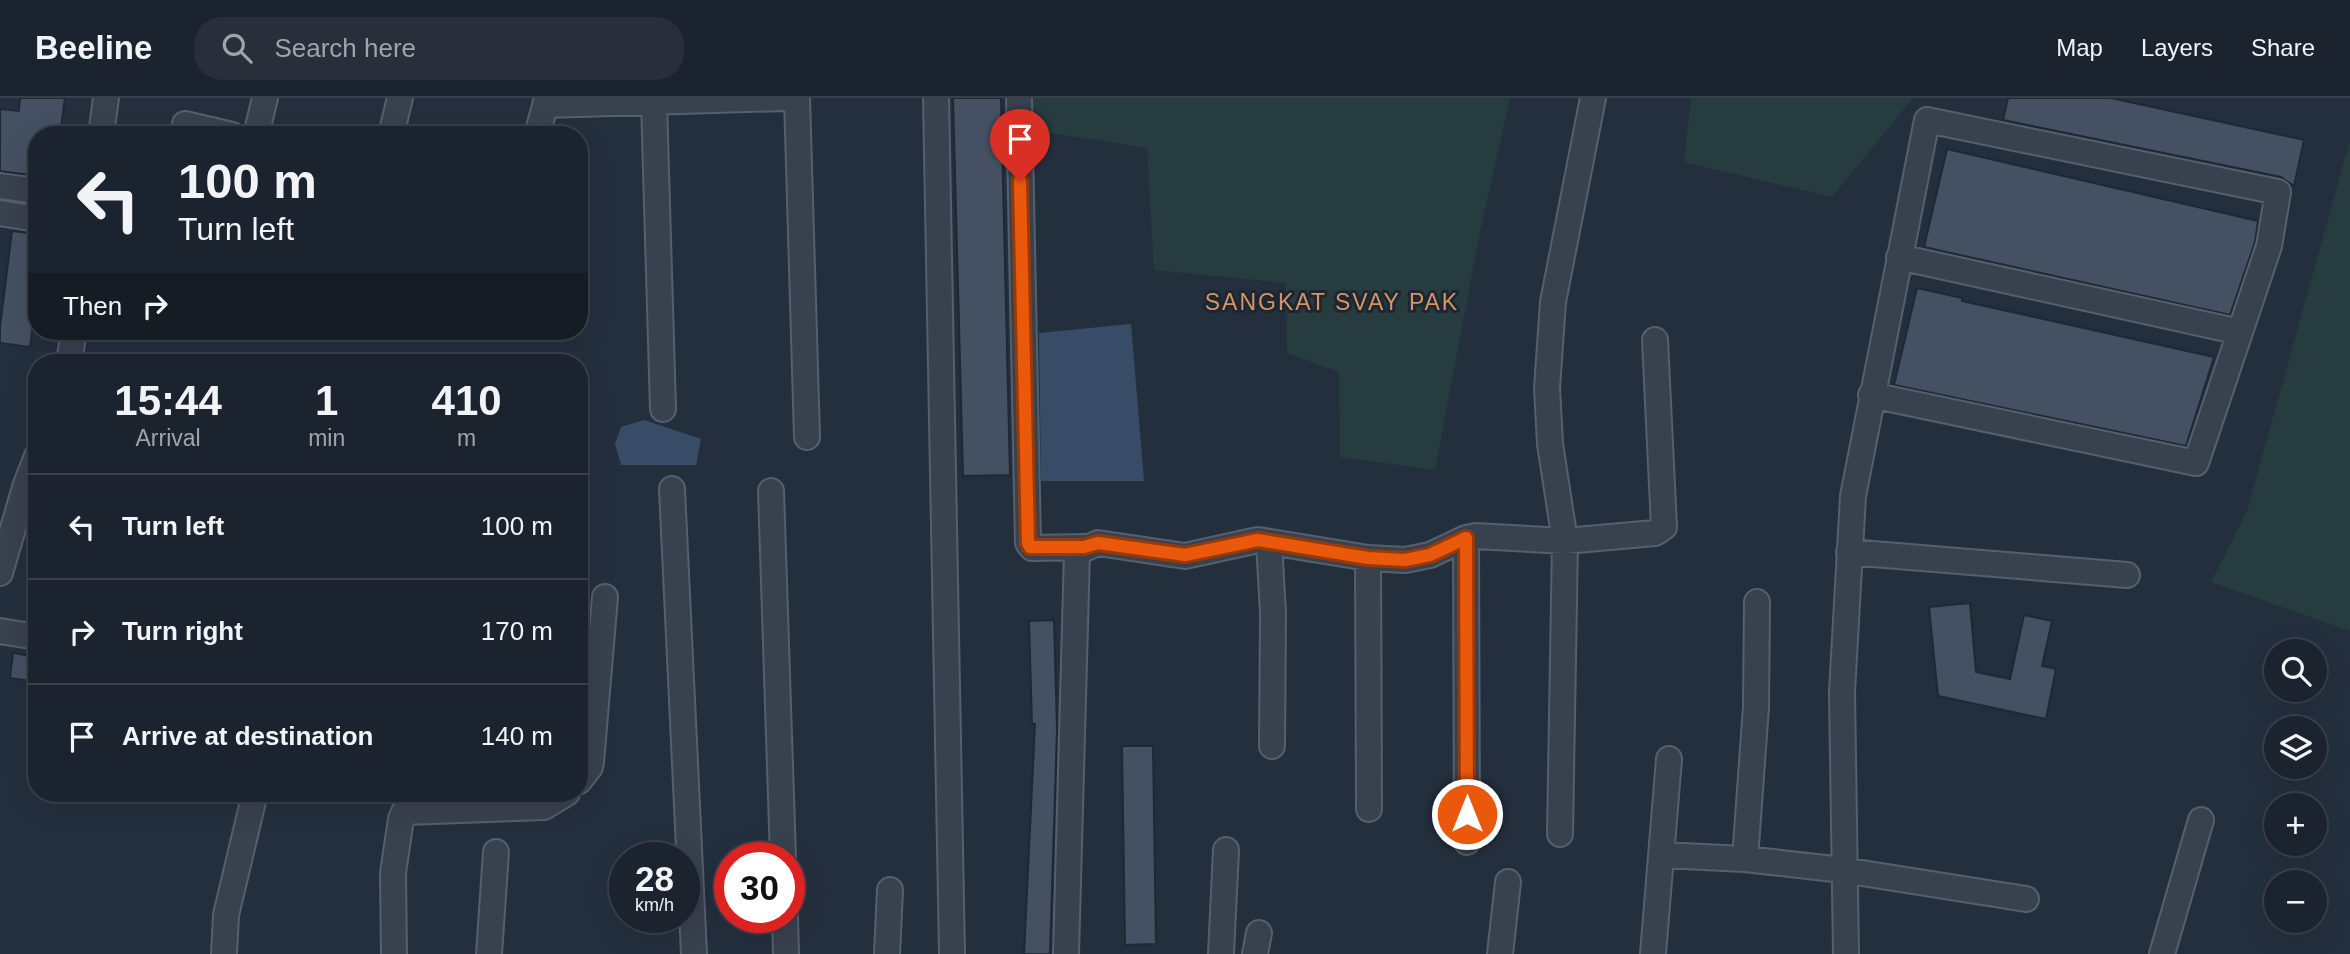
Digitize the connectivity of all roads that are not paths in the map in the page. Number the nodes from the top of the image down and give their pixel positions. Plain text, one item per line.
1 (106, 98) edge
2 (265, 98) edge
3 (400, 98) edge
4 (784, 98) edge
5 (797, 98) edge
6 (936, 98) edge
7 (1018, 98) edge
8 (1592, 98) edge
9 (546, 102) edge
10 (654, 102) junction
11 (185, 124) dead end
12 (102, 126) edge
13 (194, 126) edge
14 (258, 126) edge
15 (393, 126) edge
16 (539, 126) edge
17 (0, 186) edge
18 (28, 190) edge
19 (0, 214) edge
20 (28, 218) edge
21 (1899, 257) junction
22 (2240, 332) junction
23 (1655, 340) dead end
24 (1871, 395) junction
25 (663, 409) dead end
26 (807, 437) dead end
27 (28, 479) edge
28 (673, 489) dead end
29 (771, 491) dead end
30 (1466, 538) junction
31 (1565, 541) junction
32 (1269, 543) junction
33 (1084, 547) junction
34 (1849, 552) junction
35 (1368, 558) junction
36 (0, 573) edge
37 (2127, 575) dead end
38 (605, 597) dead end
39 (1757, 602) dead end
40 (0, 631) edge
41 (28, 636) edge
42 (1272, 746) dead end
43 (1669, 759) dead end
44 (588, 770) edge
45 (253, 802) edge
46 (552, 802) edge
47 (1369, 809) dead end
48 (2201, 820) dead end
49 (1560, 834) dead end
50 (782, 842) edge
51 (1467, 842) dead end
52 (1226, 850) dead end
53 (496, 852) dead end
54 (1662, 855) junction
55 (1745, 859) junction
56 (1843, 870) junction
57 (1508, 882) dead end
58 (890, 890) dead end
59 (2026, 899) dead end
60 (785, 933) edge
61 (224, 954) edge
62 (394, 954) edge
63 (489, 954) edge
64 (694, 954) edge
65 (786, 954) edge
66 (887, 954) edge
67 (952, 954) edge
68 (1066, 954) edge
69 (1221, 954) edge
70 (1500, 954) edge
71 (1654, 954) edge
72 (1846, 954) edge
73 (2162, 954) edge

1 - 12 street
2 - 14 street
3 - 15 street
4 - 10 street
5 - 26 street
6 - 67 street
7 - 33 street
8 - 31 street
9 - 10 street
9 - 16 street
10 - 25 street
11 - 13 street
17 - 18 street
19 - 20 street
21 - 22 street
21 - 22 street
21 - 24 street
22 - 24 street
23 - 31 street
24 - 34 street
27 - 36 street
28 - 64 street
29 - 50 street
30 - 31 street
30 - 35 street
30 - 51 street
31 - 49 street
32 - 33 street
32 - 35 street
32 - 42 street
33 - 68 street
34 - 37 street
34 - 56 street
35 - 47 street
38 - 44 street
39 - 55 street
40 - 41 street
43 - 54 street
45 - 61 street
46 - 62 street
48 - 73 street
52 - 69 street
53 - 63 street
54 - 55 street
54 - 71 street
55 - 56 street
56 - 59 street
56 - 72 street
57 - 70 street
58 - 66 street
60 - 65 street

